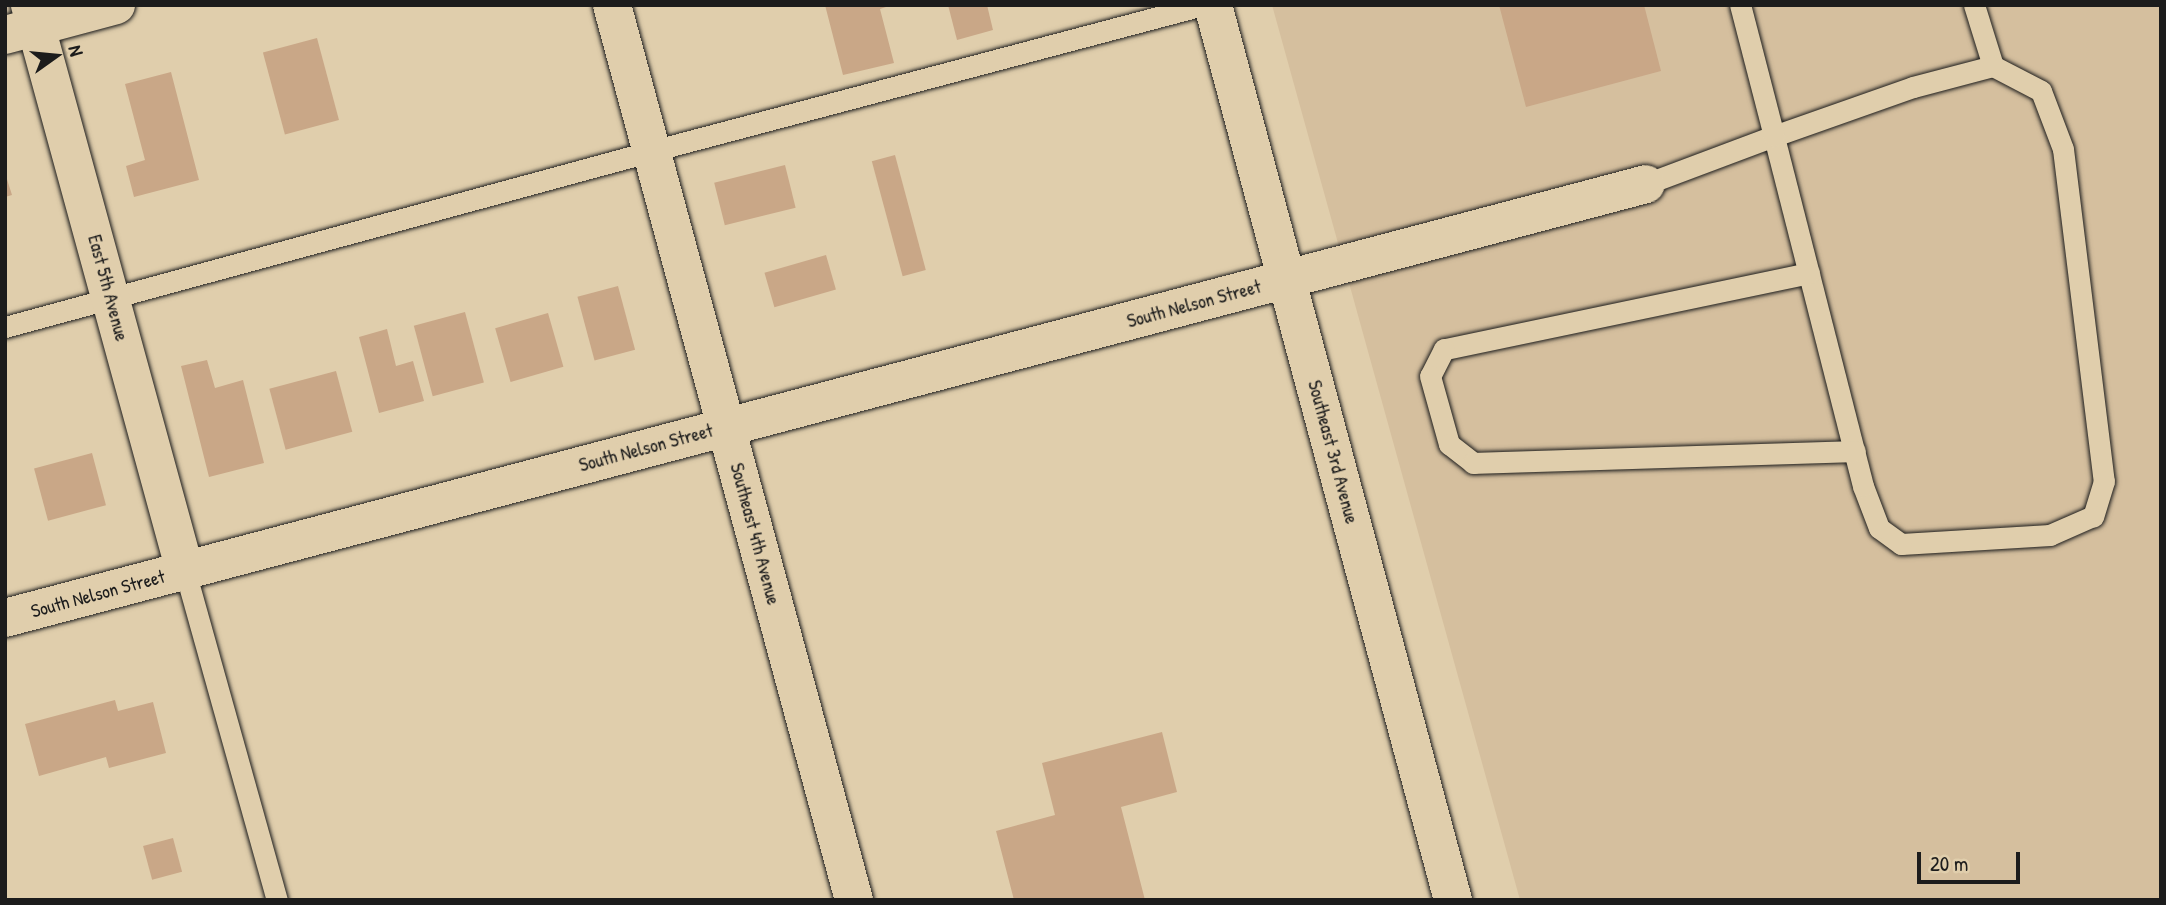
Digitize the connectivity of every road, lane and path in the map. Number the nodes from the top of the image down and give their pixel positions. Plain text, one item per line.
1 (116, 5) edge
2 (612, 5) edge
3 (1203, 5) edge
4 (1213, 5) edge
5 (1741, 5) edge
6 (1974, 5) edge
7 (24, 22) edge
8 (1993, 66) junction
9 (1774, 136) junction
10 (652, 151) junction
11 (1646, 184) joint
12 (1809, 273) junction
13 (1287, 280) junction
14 (111, 299) junction
15 (5, 327) edge
16 (726, 427) junction
17 (1855, 451) junction
18 (185, 571) junction
19 (5, 618) edge
20 (277, 900) edge
21 (855, 900) edge
22 (1453, 900) edge

1 - 7 street
2 - 10 street, Southeast 4th Avenue
3 - 10 lane
4 - 13 street, Southeast 3rd Avenue
5 - 9 lane
6 - 8 lane
7 - 14 street, East 5th Avenue
8 - 9 lane
8 - 17 lane
9 - 11 lane
9 - 12 lane
10 - 14 lane
10 - 16 street, Southeast 4th Avenue
11 - 13 street, South Nelson Street
12 - 17 lane
12 - 17 lane
13 - 16 street, South Nelson Street
13 - 22 street, Southeast 3rd Avenue
14 - 15 lane
14 - 18 street, East 5th Avenue
16 - 18 street, South Nelson Street
16 - 21 street, Southeast 4th Avenue
18 - 19 street, South Nelson Street
18 - 20 lane

